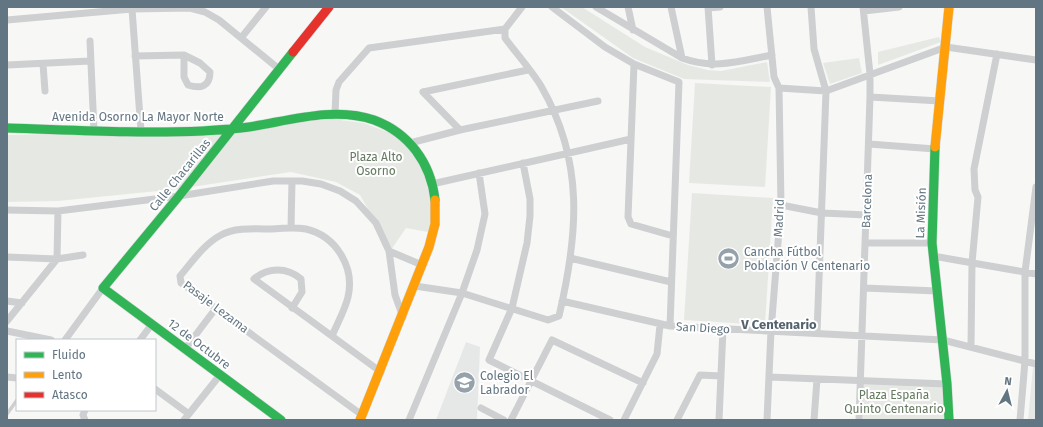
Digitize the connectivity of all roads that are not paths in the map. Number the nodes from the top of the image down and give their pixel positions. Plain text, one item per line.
1 (266, 7) edge
2 (329, 7) edge
3 (522, 7) edge
4 (552, 7) edge
5 (596, 7) edge
6 (628, 7) edge
7 (671, 7) edge
8 (720, 7) edge
9 (767, 7) edge
10 (811, 7) edge
11 (899, 7) edge
12 (949, 7) edge
13 (708, 8) edge
14 (132, 9) junction
15 (863, 9) edge
16 (7, 20) edge
17 (504, 29) junction
18 (633, 30) junction
19 (241, 38) junction
20 (90, 41) dead end
21 (946, 47) junction
22 (997, 54) junction
23 (184, 55) junction
24 (772, 55) junction
25 (135, 56) junction
26 (682, 58) junction
27 (1036, 60) edge
28 (90, 61) junction
29 (43, 64) junction
30 (634, 64) junction
31 (7, 65) edge
32 (712, 65) junction
33 (280, 69) junction
34 (528, 70) junction
35 (870, 74) junction
36 (779, 88) junction
37 (45, 91) dead end
38 (826, 91) junction
39 (870, 97) junction
40 (940, 100) junction
41 (598, 101) dead end
42 (554, 111) junction
43 (336, 114) junction
44 (7, 128) edge
45 (232, 129) junction
46 (460, 130) junction
47 (94, 131) junction
48 (141, 131) junction
49 (631, 138) junction
50 (410, 144) junction
51 (869, 144) junction
52 (935, 149) junction
53 (569, 153) junction
54 (523, 163) junction
55 (479, 173) junction
56 (292, 181) junction
57 (432, 184) junction
58 (1036, 187) edge
59 (179, 196) junction
60 (1035, 202) edge
61 (780, 205) junction
62 (7, 210) edge
63 (58, 211) junction
64 (822, 213) junction
65 (867, 215) junction
66 (291, 228) junction
67 (673, 236) junction
68 (866, 243) junction
69 (932, 243) junction
70 (389, 251) junction
71 (83, 256) dead end
72 (933, 256) junction
73 (7, 257) edge
74 (570, 258) junction
75 (57, 259) junction
76 (972, 263) junction
77 (422, 265) junction
78 (1025, 272) junction
79 (1036, 274) edge
80 (671, 282) junction
81 (415, 286) junction
82 (103, 288) junction
83 (864, 288) junction
84 (937, 292) junction
85 (462, 293) junction
86 (7, 301) edge
87 (562, 301) junction
88 (22, 303) junction
89 (216, 308) junction
90 (292, 308) junction
91 (512, 308) junction
92 (403, 317) junction
93 (7, 321) edge
94 (152, 324) junction
95 (660, 325) junction
96 (670, 326) junction
97 (723, 329) junction
98 (771, 331) junction
99 (7, 332) edge
100 (817, 334) junction
101 (332, 336) junction
102 (863, 336) junction
103 (46, 339) edge
104 (66, 339) edge
105 (141, 339) edge
106 (943, 340) junction
107 (971, 347) junction
108 (185, 349) junction
109 (1025, 361) junction
110 (1036, 364) edge
111 (380, 372) junction
112 (220, 375) junction
113 (721, 376) junction
114 (769, 377) junction
115 (817, 379) junction
116 (531, 381) junction
117 (861, 381) junction
118 (643, 382) junction
119 (947, 384) junction
120 (156, 391) edge
121 (16, 401) edge
122 (481, 408) dead end
123 (7, 414) edge
124 (186, 417) edge
125 (360, 418) edge
126 (281, 420) edge
127 (409, 420) edge
128 (504, 420) edge
129 (511, 420) edge
130 (610, 420) edge
131 (624, 420) edge
132 (677, 420) edge
133 (719, 420) edge
134 (767, 420) edge
135 (814, 420) edge
136 (859, 420) edge
137 (949, 420) edge
138 (1020, 420) edge

1 - 19 street
2 - 33 street, Calle Chacarillas
3 - 17 street
4 - 30 street
5 - 18 street
6 - 18 street
7 - 26 street
8 - 13 street
9 - 24 street
10 - 38 street
11 - 15 street
12 - 21 street, La Misión
13 - 32 street
14 - 16 street
14 - 19 street
14 - 25 street
15 - 35 street, Barcelona
17 - 34 street
17 - 43 street
18 - 26 street
19 - 33 street
20 - 28 street
21 - 22 street
21 - 35 street
21 - 40 street, La Misión
22 - 27 street
22 - 76 street
23 - 23 street
23 - 25 street
24 - 32 street
24 - 36 street, Madrid
25 - 48 street
26 - 32 street
28 - 29 street
28 - 47 street
29 - 31 street
29 - 37 street
30 - 49 street
30 - 67 street
33 - 45 street, Calle Chacarillas
34 - 42 street
34 - 46 street
35 - 38 street
35 - 39 street, Barcelona
36 - 38 street
36 - 61 street, Madrid
38 - 64 street
39 - 40 street
39 - 51 street, Barcelona
40 - 52 street, La Misión
41 - 42 street
42 - 46 street
42 - 53 street
43 - 45 street, Avenida Osorno La Mayor Norte
43 - 50 street, Avenida Osorno La Mayor Norte
44 - 47 street, Avenida Osorno La Mayor Norte
45 - 48 street, Avenida Osorno La Mayor Norte
45 - 59 street, Calle Chacarillas
46 - 50 street
47 - 48 street, Avenida Osorno La Mayor Norte
49 - 53 street
49 - 67 street
50 - 57 street, Avenida Osorno La Mayor Norte
51 - 52 street
51 - 65 street, Barcelona
52 - 69 street, La Misión
53 - 54 street
53 - 74 street
54 - 55 street
54 - 91 street
55 - 57 street
55 - 85 street
56 - 59 street
56 - 66 street
56 - 70 street
57 - 77 street, Avenida Osorno La Mayor Norte
58 - 60 street
59 - 63 street
59 - 82 street, Calle Chacarillas
60 - 78 street
61 - 64 street
61 - 98 street, Madrid
62 - 63 street
63 - 75 street
64 - 65 street
64 - 100 street
65 - 68 street, Barcelona
66 - 89 street, Pasaje Lezama
66 - 101 street, Pasaje Lezama
67 - 80 street
68 - 69 street
68 - 83 street, Barcelona
69 - 72 street, La Misión
70 - 77 street
70 - 92 street
71 - 75 street
72 - 76 street
72 - 84 street, La Misión
73 - 75 street
74 - 80 street
74 - 87 street
75 - 88 street
76 - 78 street
76 - 107 street
77 - 81 street, Avenida Osorno La Mayor Norte
78 - 79 street
78 - 109 street
80 - 96 street
81 - 85 street
81 - 92 street, Avenida Osorno La Mayor Norte
82 - 94 street, 12 de Octubre
82 - 104 street, Calle Chacarillas
83 - 84 street
83 - 102 street, Barcelona
84 - 106 street, La Misión
85 - 91 street
85 - 127 street
86 - 88 street
87 - 91 street
87 - 95 street, San Diego
88 - 93 street
89 - 108 street
89 - 125 street, Pasaje Lezama
90 - 90 street
90 - 101 street
91 - 116 street
92 - 111 street, Avenida Osorno La Mayor Norte
94 - 105 street
94 - 108 street, 12 de Octubre
95 - 96 street, San Diego
95 - 118 street
96 - 97 street, San Diego
97 - 98 street, San Diego
97 - 113 street
98 - 100 street, San Diego
98 - 114 street, Madrid
99 - 103 street
100 - 102 street, San Diego
101 - 111 street
102 - 106 street, San Diego
102 - 117 street, Barcelona
106 - 107 street, San Diego
106 - 119 street, La Misión
107 - 109 street, San Diego
108 - 112 street, 12 de Octubre
109 - 110 street, San Diego
109 - 138 street
111 - 125 street, Avenida Osorno La Mayor Norte
112 - 124 street
112 - 126 street, 12 de Octubre
113 - 132 street
113 - 133 street
114 - 115 street
114 - 134 street, Madrid
115 - 117 street
115 - 135 street
116 - 118 street
116 - 129 street
116 - 130 street
117 - 119 street
117 - 136 street, Barcelona
118 - 131 street
119 - 137 street, La Misión
120 - 124 street
121 - 123 lane
122 - 128 street

